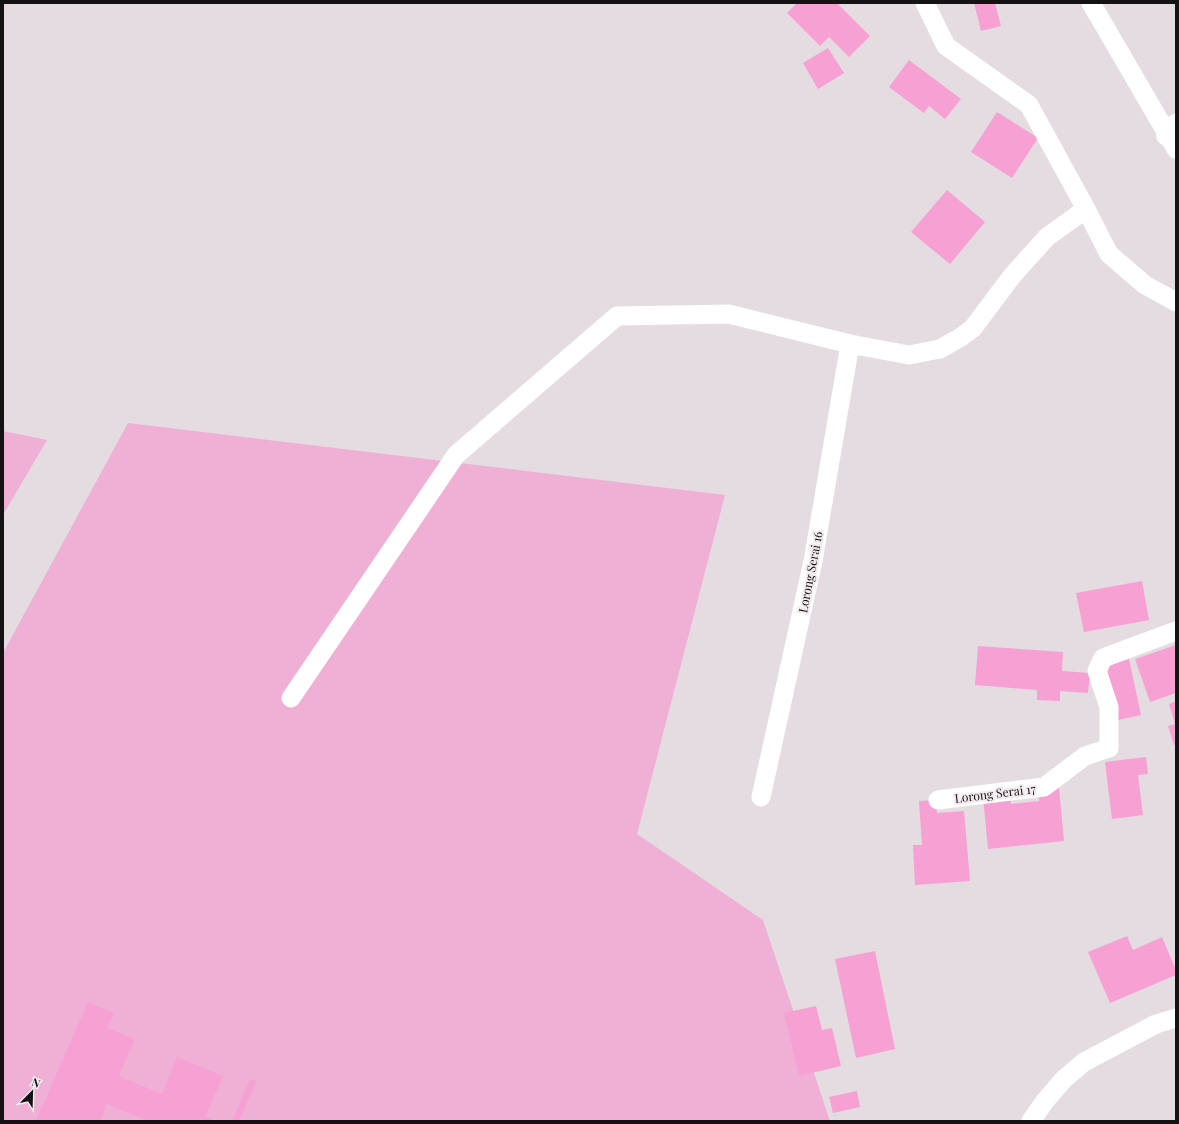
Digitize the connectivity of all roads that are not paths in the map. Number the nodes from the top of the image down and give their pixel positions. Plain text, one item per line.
1 (925, 3) edge
2 (1091, 3) edge
3 (1173, 136) edge
4 (1086, 209) junction
5 (1176, 302) edge
6 (850, 344) junction
7 (1176, 631) edge
8 (291, 698) dead end
9 (761, 797) dead end
10 (938, 800) dead end
11 (1176, 1018) edge
12 (1031, 1121) edge

1 - 4 street
2 - 3 street
4 - 5 street
4 - 6 street
6 - 8 street
6 - 9 street, Lorong Serai 16
7 - 10 street, Lorong Serai 17
11 - 12 street

